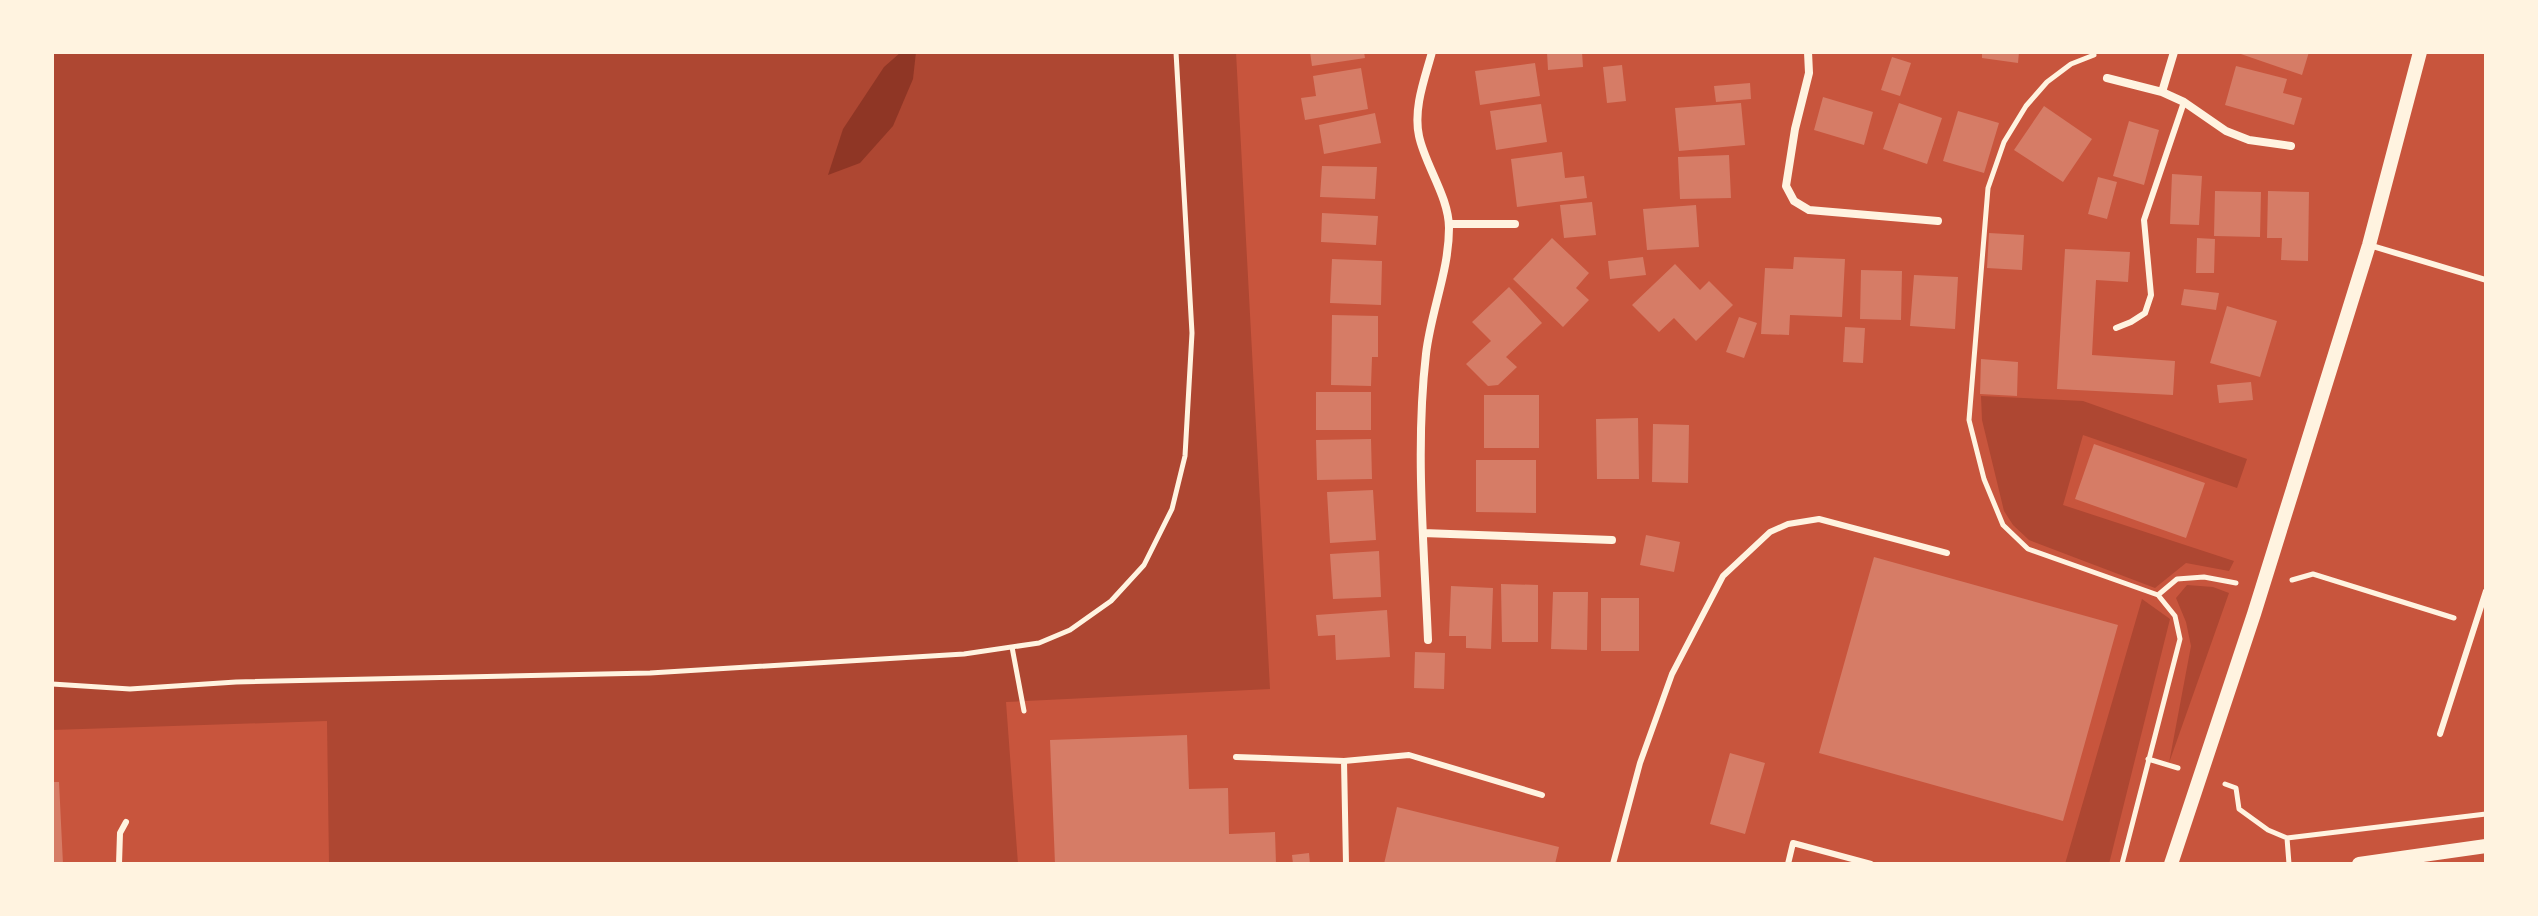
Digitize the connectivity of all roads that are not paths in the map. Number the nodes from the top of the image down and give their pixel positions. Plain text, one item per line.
1 (1432, 52) edge
2 (1808, 52) edge
3 (2174, 52) edge
4 (2420, 52) edge
5 (2107, 78) dead end
6 (2162, 92) junction
7 (2184, 102) junction
8 (2291, 146) dead end
9 (1938, 221) dead end
10 (1449, 224) junction
11 (1515, 224) dead end
12 (2369, 245) junction
13 (2486, 280) edge
14 (2116, 328) dead end
15 (1423, 533) junction
16 (1612, 540) dead end
17 (1947, 553) dead end
18 (2486, 591) edge
19 (1428, 640) dead end
20 (2440, 734) dead end
21 (1236, 757) dead end
22 (1344, 761) junction
23 (1542, 795) dead end
24 (126, 822) dead end
25 (2486, 846) edge
26 (119, 864) edge
27 (1346, 864) edge
28 (1613, 864) edge
29 (1788, 864) edge
30 (1871, 864) edge
31 (2174, 864) edge
32 (2359, 864) edge

1 - 10 street
2 - 9 street
3 - 6 street
4 - 12 street
5 - 6 street
6 - 7 street
7 - 8 street
7 - 14 lane
10 - 11 street
10 - 15 street
12 - 13 lane
12 - 31 street
15 - 16 street
15 - 19 street
17 - 28 lane
18 - 20 lane
21 - 22 lane
22 - 23 lane
22 - 27 lane
24 - 26 lane
25 - 32 street
29 - 30 lane

